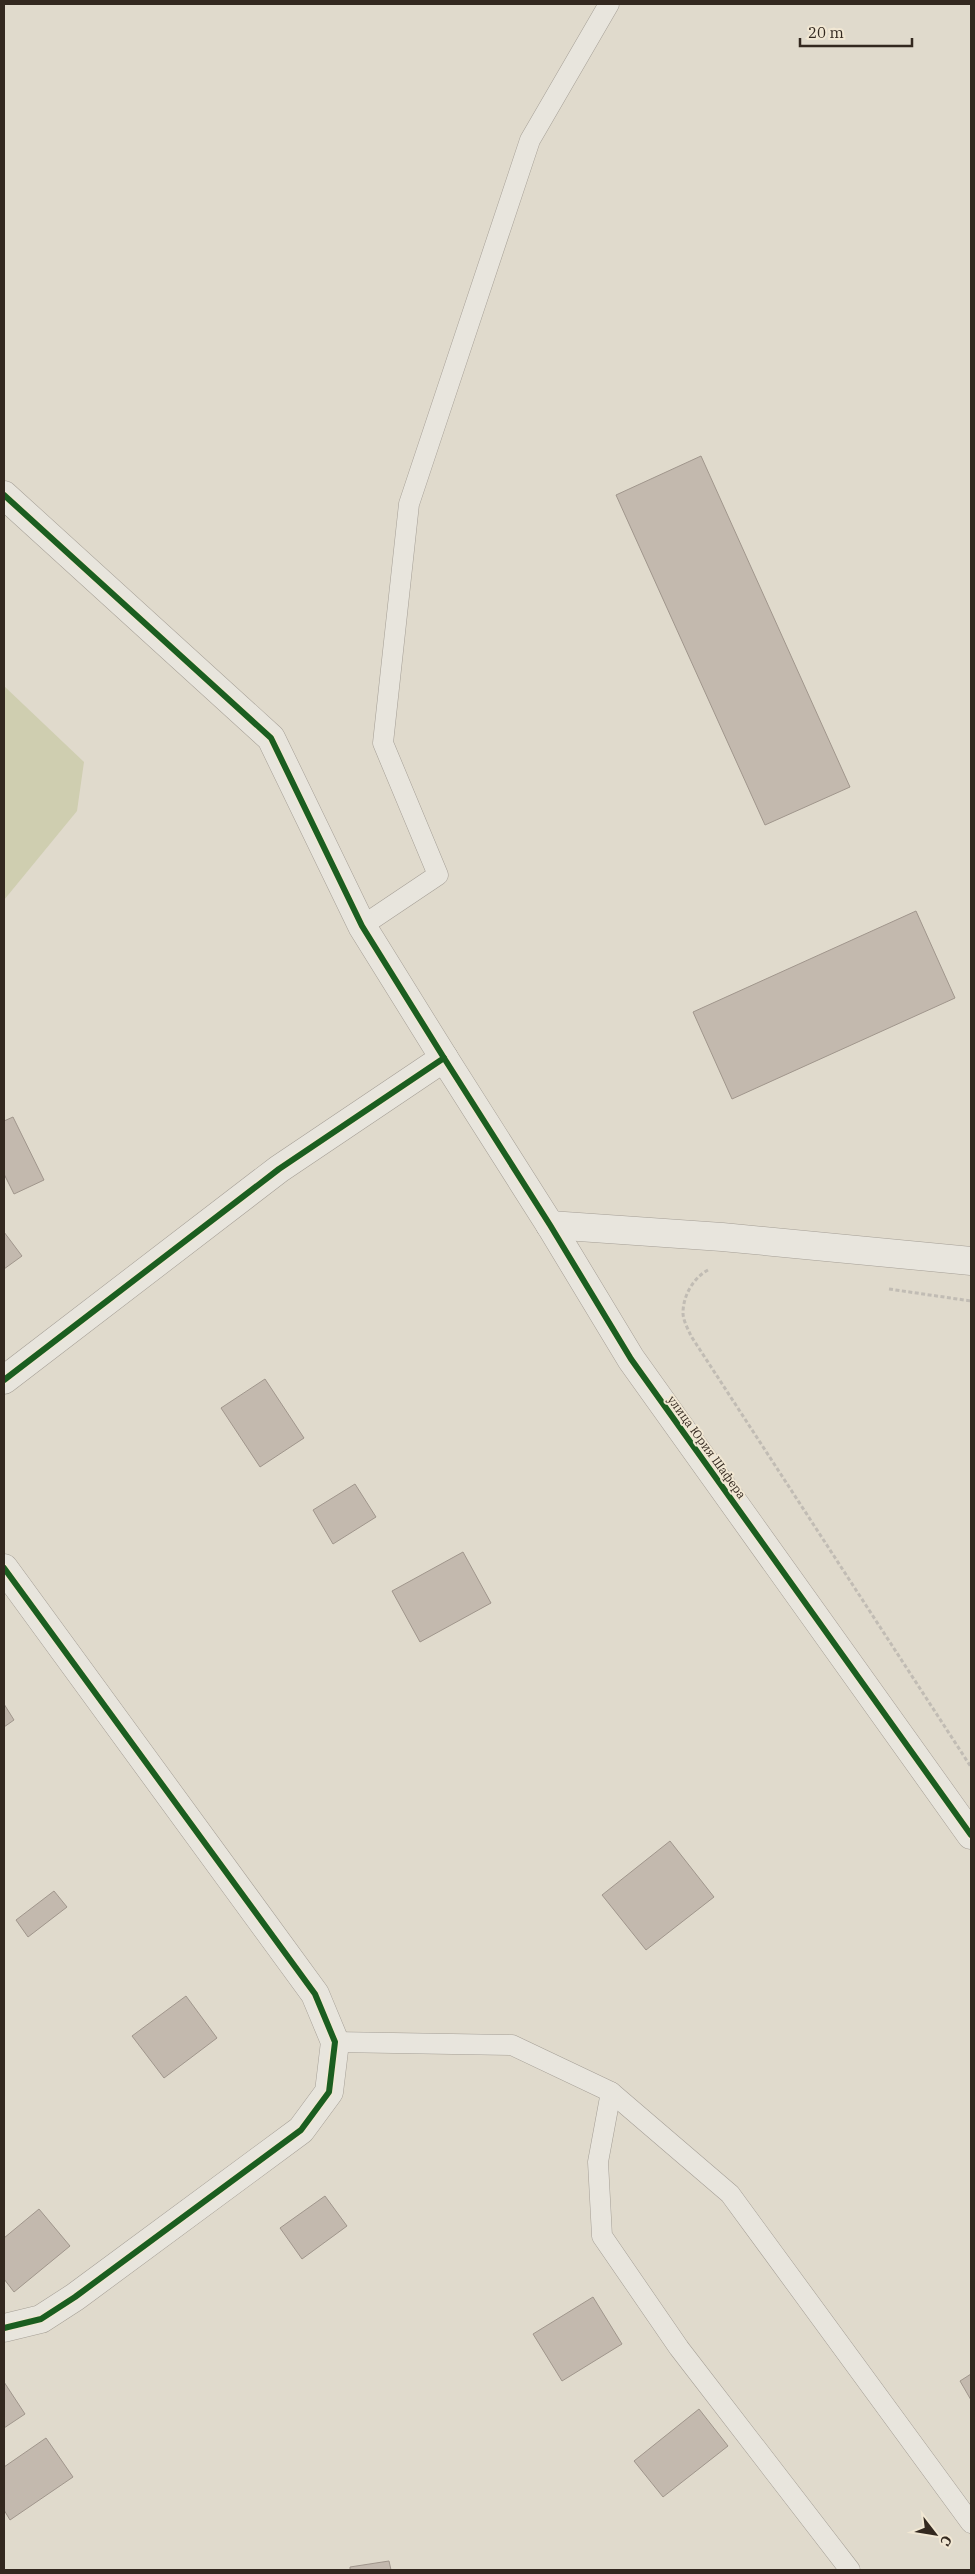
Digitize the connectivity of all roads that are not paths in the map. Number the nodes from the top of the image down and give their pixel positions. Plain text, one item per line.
1 (609, 4) edge
2 (4, 495) edge
3 (362, 926) junction
4 (444, 1058) junction
5 (550, 1225) junction
6 (971, 1261) edge
7 (4, 1380) edge
8 (4, 1568) edge
9 (971, 1835) edge
10 (334, 2042) junction
11 (611, 2092) junction
12 (4, 2328) edge
13 (971, 2523) edge
14 (850, 2570) edge

1 - 3 lane
2 - 3 street, улица Юрия Шафера
3 - 4 street, улица Юрия Шафера
4 - 5 street, улица Юрия Шафера
4 - 7 street
5 - 6 street
5 - 9 street, улица Юрия Шафера
8 - 10 street
10 - 11 lane
10 - 12 street
11 - 13 lane
11 - 14 lane

